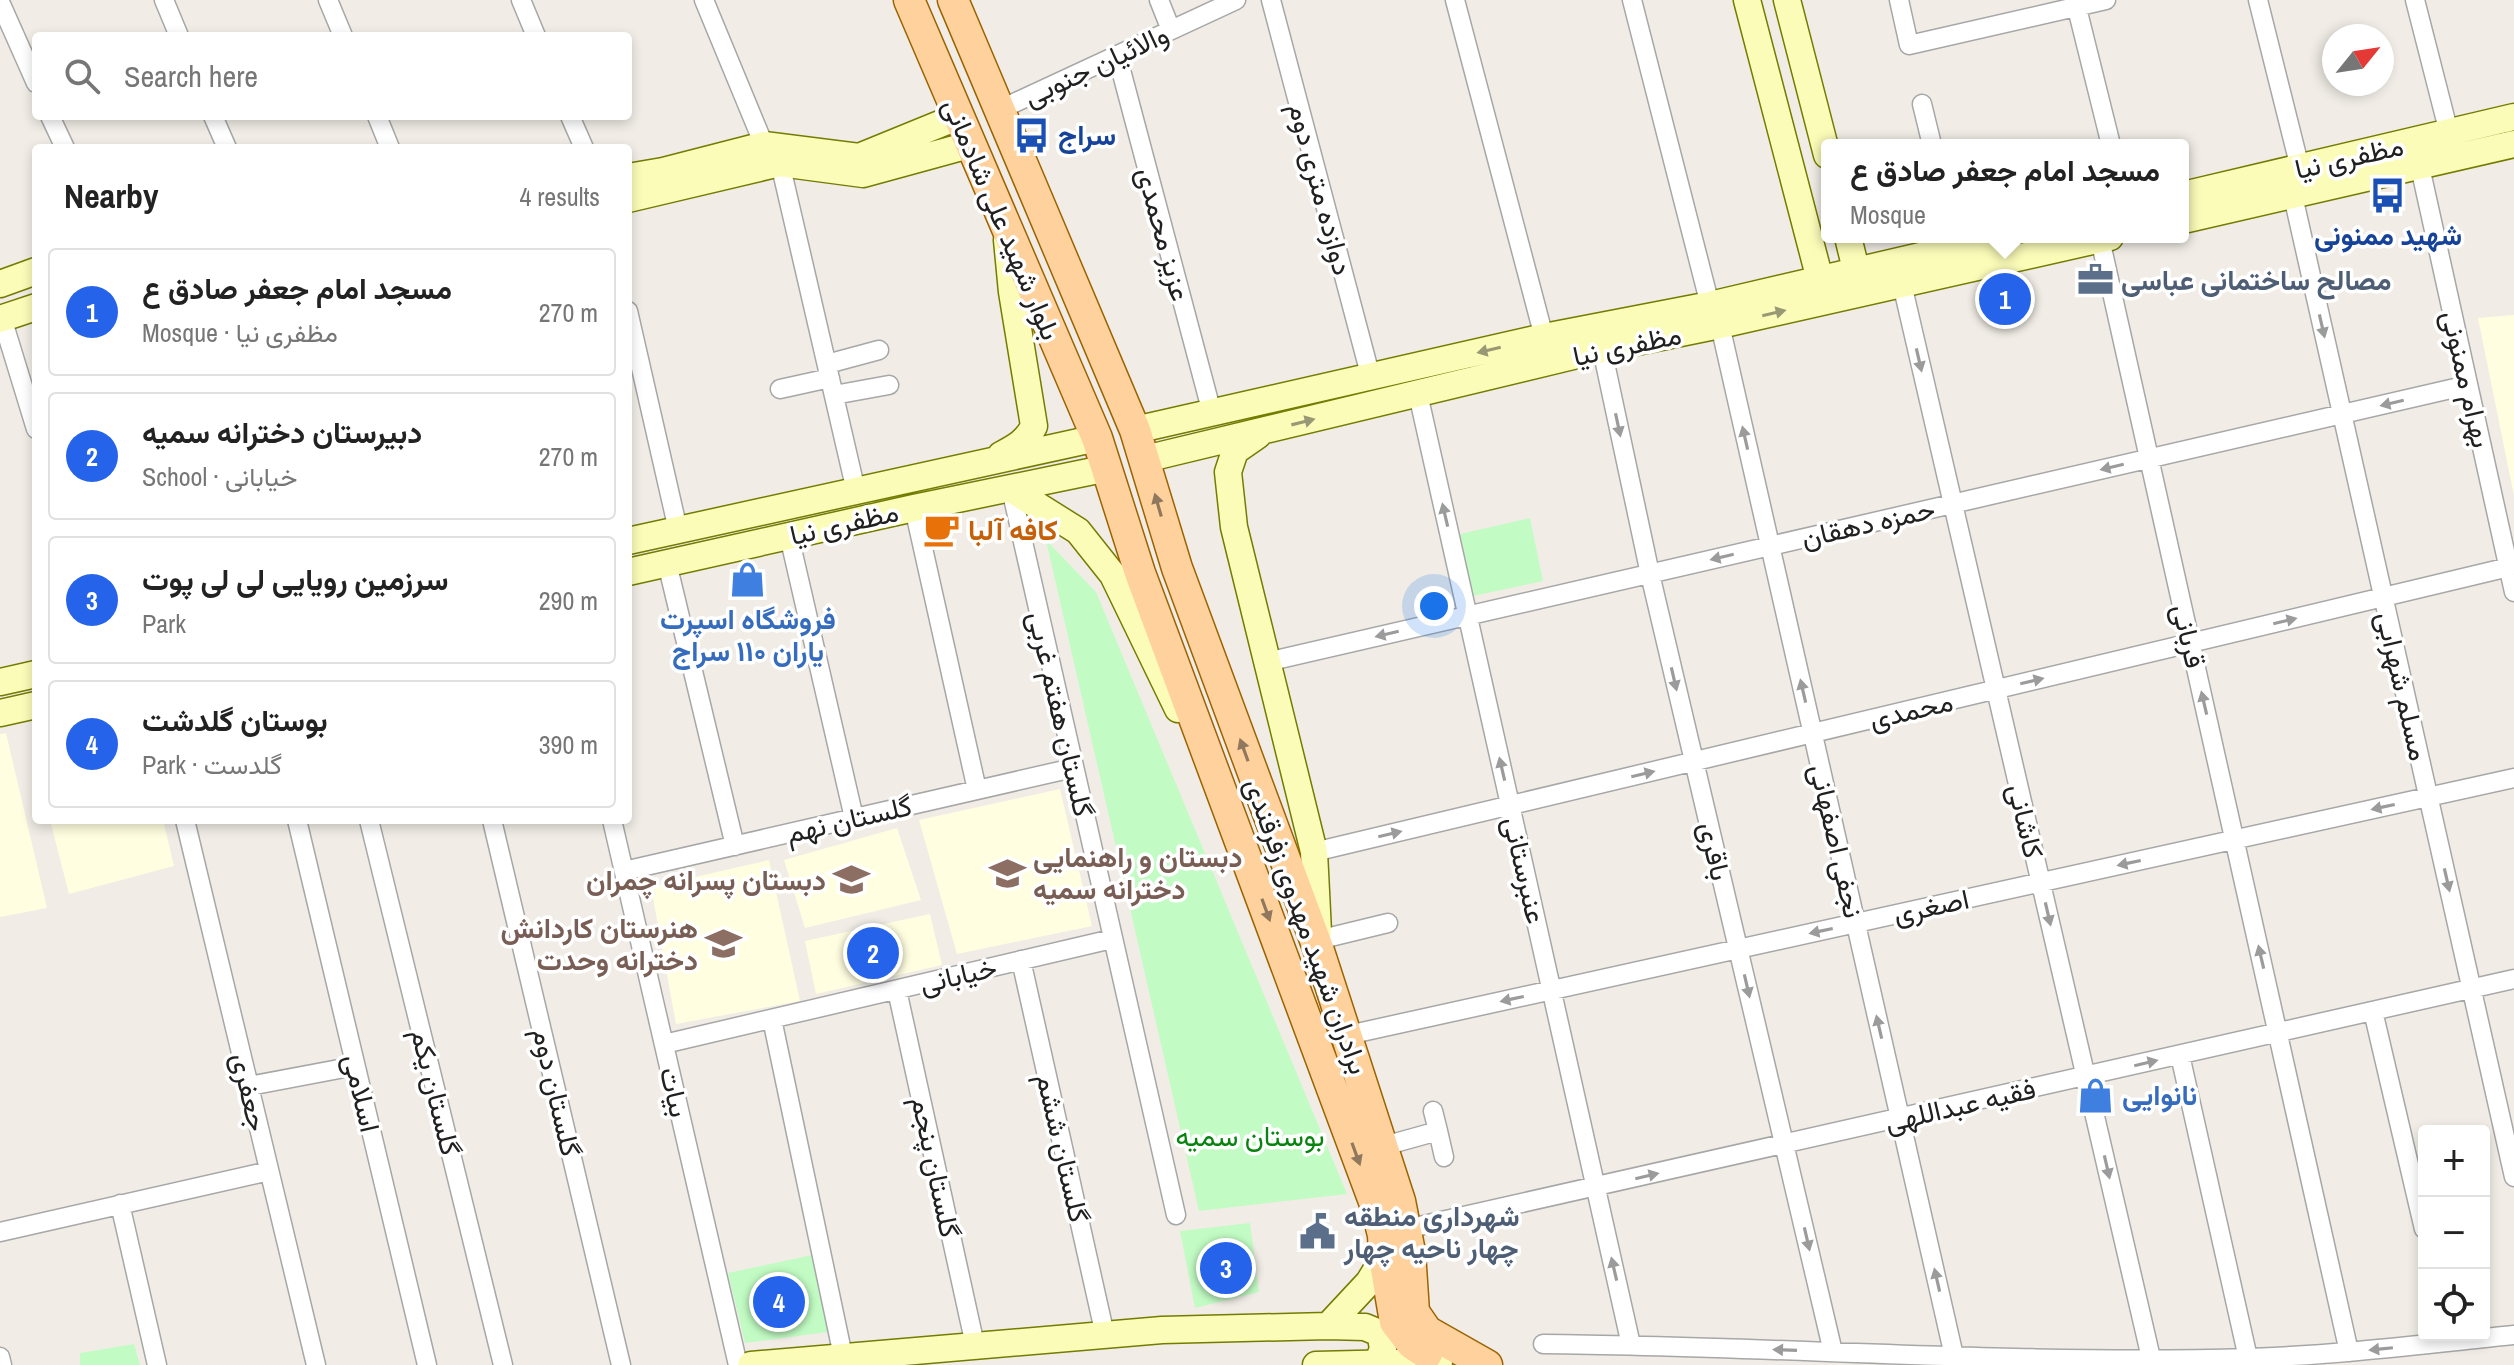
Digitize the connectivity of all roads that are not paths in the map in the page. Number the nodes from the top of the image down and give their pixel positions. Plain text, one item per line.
1 (164, 0) edge
2 (328, 0) edge
3 (521, 0) edge
4 (704, 0) edge
5 (909, 0) edge
6 (953, 0) edge
7 (1159, 0) edge
8 (1236, 0) edge
9 (1271, 0) edge
10 (1455, 0) edge
11 (1632, 0) edge
12 (1747, 0) edge
13 (1787, 0) edge
14 (1899, 0) edge
15 (2106, 0) edge
16 (2258, 0) edge
17 (2415, 0) edge
18 (0, 2) edge
19 (2076, 4) edge
20 (1171, 30) junction
21 (177, 32) edge
22 (341, 32) edge
23 (534, 32) edge
24 (1117, 55) junction
25 (32, 74) edge
26 (1922, 104) dead end
27 (999, 110) junction
28 (2514, 117) edge
29 (52, 120) edge
30 (215, 120) edge
31 (379, 120) edge
32 (572, 120) edge
33 (963, 131) junction
34 (2449, 133) junction
35 (1823, 139) edge
36 (1931, 139) edge
37 (2110, 139) edge
38 (63, 144) edge
39 (225, 144) edge
40 (388, 144) edge
41 (582, 144) edge
42 (2514, 144) edge
43 (773, 152) junction
44 (2420, 167) junction
45 (2300, 168) junction
46 (632, 176) edge
47 (2189, 194) edge
48 (2293, 196) junction
49 (632, 198) edge
50 (2189, 219) edge
51 (1007, 232) junction
52 (1849, 243) edge
53 (1953, 243) edge
54 (2083, 243) edge
55 (2106, 243) edge
56 (32, 272) edge
57 (1859, 282) junction
58 (0, 284) edge
59 (1902, 284) junction
60 (1822, 290) junction
61 (32, 308) edge
62 (1715, 315) junction
63 (1, 318) edge
64 (632, 329) edge
65 (1544, 337) junction
66 (1602, 349) junction
67 (879, 350) dead end
68 (1371, 378) junction
69 (830, 379) junction
70 (889, 385) dead end
71 (2468, 385) junction
72 (780, 389) dead end
73 (1418, 394) junction
74 (1212, 413) junction
75 (2342, 414) junction
76 (32, 416) edge
77 (1135, 430) junction
78 (1262, 432) junction
79 (1097, 438) junction
80 (1145, 459) junction
81 (2149, 459) junction
82 (990, 462) junction
83 (1108, 468) junction
84 (1011, 489) junction
85 (856, 491) junction
86 (1953, 504) junction
87 (914, 508) junction
88 (678, 530) junction
89 (789, 536) junction
90 (632, 540) edge
91 (1770, 546) junction
92 (667, 563) junction
93 (2509, 567) junction
94 (1177, 568) junction
95 (632, 571) edge
96 (1140, 573) junction
97 (1650, 574) junction
98 (2514, 592) edge
99 (2383, 597) junction
100 (1467, 616) junction
101 (2190, 643) junction
102 (1267, 662) junction
103 (32, 675) edge
104 (0, 682) edge
105 (1996, 690) junction
106 (32, 706) edge
107 (0, 713) edge
108 (1812, 733) junction
109 (1694, 762) junction
110 (1073, 768) junction
111 (2514, 778) edge
112 (977, 790) junction
113 (2428, 797) junction
114 (1510, 806) junction
115 (854, 818) junction
116 (186, 824) edge
117 (298, 824) edge
118 (370, 824) edge
119 (493, 824) edge
120 (613, 824) edge
121 (1238, 833) junction
122 (2234, 840) junction
123 (735, 846) junction
124 (1314, 852) junction
125 (624, 871) junction
126 (2041, 882) junction
127 (1388, 923) dead end
128 (1855, 923) junction
129 (1112, 939) junction
130 (1318, 944) junction
131 (1738, 949) junction
132 (1021, 960) junction
133 (2514, 979) edge
134 (2471, 989) junction
135 (897, 990) junction
136 (1552, 990) junction
137 (2373, 1011) junction
138 (772, 1019) junction
139 (2278, 1033) junction
140 (1348, 1035) junction
141 (664, 1044) junction
142 (2180, 1055) junction
143 (355, 1066) junction
144 (2086, 1076) junction
145 (249, 1086) junction
146 (1433, 1111) dead end
147 (1900, 1118) junction
148 (1438, 1131) junction
149 (1784, 1145) junction
150 (1384, 1146) junction
151 (1444, 1157) dead end
152 (269, 1171) junction
153 (2514, 1177) edge
154 (1596, 1187) junction
155 (2418, 1203) edge
156 (120, 1204) junction
157 (1176, 1215) dead end
158 (1406, 1229) junction
159 (0, 1232) edge
160 (1384, 1257) junction
161 (1328, 1326) junction
162 (1105, 1335) junction
163 (2514, 1335) edge
164 (2490, 1336) edge
165 (2428, 1341) edge
166 (1543, 1344) dead end
167 (975, 1345) junction
168 (1631, 1345) junction
169 (1833, 1352) junction
170 (2349, 1352) junction
171 (843, 1356) junction
172 (1954, 1356) junction
173 (0, 1357) edge
174 (2151, 1358) junction
175 (2248, 1358) junction
176 (1442, 1363) edge
177 (2, 1365) edge
178 (157, 1365) edge
179 (316, 1365) edge
180 (427, 1365) edge
181 (503, 1365) edge
182 (621, 1365) edge
183 (738, 1365) edge
184 (751, 1365) edge
185 (1316, 1365) edge
186 (1373, 1365) edge
187 (1487, 1365) edge

1 - 21 street
2 - 22 street
3 - 23 street
4 - 43 street
5 - 33 main road, بلوار شهید علی شادمانی
6 - 27 main road, بلوار شهید علی شادمانی
7 - 20 street
8 - 20 street, والائیان جنوبی
9 - 68 street, دوازده متری دوم
10 - 65 street
11 - 62 street, نجفی اصفهانی
12 - 60 main road
13 - 35 main road
14 - 19 street
15 - 19 street
16 - 45 street
17 - 34 street
18 - 25 street
19 - 37 street
20 - 24 street, والائیان جنوبی
24 - 27 street, والائیان جنوبی
24 - 74 street, عزیز محمدی
26 - 36 street
27 - 77 main road, بلوار شهید علی شادمانی
28 - 34 main road, مظفری نیا
29 - 38 street
30 - 39 street
31 - 40 street
32 - 41 street
33 - 43 main road
33 - 51 main road, بلوار شهید علی شادمانی
34 - 45 main road, مظفری نیا
42 - 44 main road, مظفری نیا
43 - 46 main road
43 - 49 main road
43 - 69 street
44 - 48 main road, مظفری نیا
44 - 71 street, بهرام ممنونی
45 - 47 main road, مظفری نیا
48 - 50 main road, مظفری نیا
48 -> 75 street, مسلم شهرابی
51 - 79 main road, بلوار شهید علی شادمانی
51 - 82 main road
52 - 57 main road
53 - 57 main road, مظفری نیا
54 - 59 main road, مظفری نیا
55 - 81 street, قربانی
56 - 58 main road
57 - 59 main road, مظفری نیا
57 - 60 main road, مظفری نیا
59 -> 86 street, کاشانی
60 - 62 main road, مظفری نیا
61 - 63 main road
62 - 65 main road, مظفری نیا
62 - 66 main road, مظفری نیا
91 -> 62 street, نجفی اصفهانی
63 - 76 street
64 - 88 street
65 -> 68 main road, مظفری نیا
66 - 73 main road, مظفری نیا
66 -> 97 street, باقری
67 - 69 street
68 - 74 main road, مظفری نیا
69 - 70 street
69 - 72 street
69 - 85 street
71 -> 75 street, حمزه دهقان
71 - 93 street, بهرام ممنونی
78 -> 73 main road, مظفری نیا
100 -> 73 street, عنبرستانی
74 - 77 main road, مظفری نیا
75 - 81 street, حمزه دهقان
75 - 99 street, مسلم شهرابی
77 - 79 main road
77 - 80 main road, بلوار شهید علی شادمانی
78 - 80 main road, مظفری نیا
78 - 102 main road
79 - 82 main road, مظفری نیا
79 - 83 main road, بلوار شهید علی شادمانی
80 - 83 main road
94 -> 80 main road, برادران شهید مهدوی زفرقندی
81 -> 86 street, حمزه دهقان
81 - 101 street, قربانی
82 - 85 main road, مظفری نیا
83 - 84 main road, مظفری نیا
83 - 96 main road, برادران شهید مهدوی زفرقندی
84 - 87 main road, مظفری نیا
84 - 110 street, گلستان هفتم غربی
84 - 121 main road
85 - 88 main road, مظفری نیا
86 - 91 street, حمزه دهقان
86 - 105 street, کاشانی
87 - 89 main road, مظفری نیا
87 - 112 street
88 - 90 main road, مظفری نیا
89 - 92 main road, مظفری نیا
89 - 115 street
91 -> 97 street, حمزه دهقان
108 -> 91 street, نجفی اصفهانی
92 - 95 main road, مظفری نیا
92 - 123 street
93 - 98 street, بهرام ممنونی
93 - 99 street, محمدی
94 - 96 main road
130 -> 94 main road, برادران شهید مهدوی زفرقندی
96 - 121 main road, برادران شهید مهدوی زفرقندی
97 - 100 street, حمزه دهقان
97 -> 109 street, باقری
101 -> 99 street, محمدی
99 - 113 street, مسلم شهرابی
100 -> 102 street, حمزه دهقان
114 -> 100 street, عنبرستانی
105 -> 101 street, محمدی
122 -> 101 street, قربانی
102 - 124 main road
103 - 104 main road
105 - 108 street, محمدی
105 - 126 street, کاشانی
106 - 107 main road
108 - 109 street, محمدی
108 - 128 street, نجفی اصفهانی
114 -> 109 street, محمدی
109 - 131 street, باقری
110 - 112 street, گلستان نهم
110 - 129 street, گلستان هفتم غربی
111 - 113 street, اصغری
112 - 115 street, گلستان نهم
113 -> 122 street, اصغری
113 -> 134 street, مسلم شهرابی
124 -> 114 street, محمدی
114 - 136 street, عنبرستانی
115 - 123 street, گلستان نهم
116 - 145 street, جعفری
117 - 143 street, اسلامی
118 - 181 street, گلستان یکم
119 - 182 street, گلستان دوم
120 - 125 street, بیات
121 -> 160 main road, برادران شهید مهدوی زفرقندی
122 -> 126 street, اصغری
139 -> 122 street, قربانی
123 - 125 street, گلستان نهم
124 - 130 main road
125 - 141 street, بیات
126 - 128 street, اصغری
126 -> 144 street, کاشانی
127 - 130 street
128 -> 131 street, اصغری
147 -> 128 street, نجفی اصفهانی
129 - 132 street, خیابانی
129 - 157 street, گلستان هفتم غربی
130 - 140 main road, برادران شهید مهدوی زفرقندی
131 - 136 street, اصغری
131 -> 149 street, باقری
132 - 135 street, خیابانی
132 - 162 street, گلستان ششم
133 - 134 street, فقیه عبداللهی
134 - 137 street, فقیه عبداللهی
134 - 153 street, مسلم شهرابی
135 - 138 street, خیابانی
135 - 167 street, گلستان پنجم
136 -> 140 street, اصغری
136 - 154 street, عنبرستانی
137 - 139 street, فقیه عبداللهی
137 - 155 street
138 - 141 street, خیابانی
138 - 171 street
139 - 142 street, فقیه عبداللهی
139 - 170 street, قربانی
140 - 150 main road, برادران شهید مهدوی زفرقندی
141 - 183 street, بیات
144 -> 142 street, فقیه عبداللهی
142 - 175 street
143 - 145 street
143 - 180 street, اسلامی
144 - 147 street, فقیه عبداللهی
144 -> 174 street, کاشانی
145 - 152 street, جعفری
146 - 148 street
147 - 149 street, فقیه عبداللهی
172 -> 147 street, نجفی اصفهانی
148 - 150 street
148 - 151 street
154 -> 149 street, فقیه عبداللهی
149 -> 169 street, باقری
150 - 158 main road, برادران شهید مهدوی زفرقندی
152 - 156 street
152 - 179 street, جعفری
154 - 158 street, فقیه عبداللهی
168 -> 154 street, عنبرستانی
156 - 159 street
156 - 178 street
158 - 187 main road, برادران شهید مهدوی زفرقندی
160 - 161 main road
160 - 176 main road, برادران شهید مهدوی زفرقندی
161 - 162 main road
161 - 186 main road
162 - 167 main road
163 - 164 street
165 -> 170 street
166 - 168 street
167 - 171 main road
169 -> 168 street
169 - 172 street
170 - 175 street
171 - 184 main road
172 - 174 street
173 - 177 street
174 - 175 street
176 - 186 main road
185 - 186 main road

